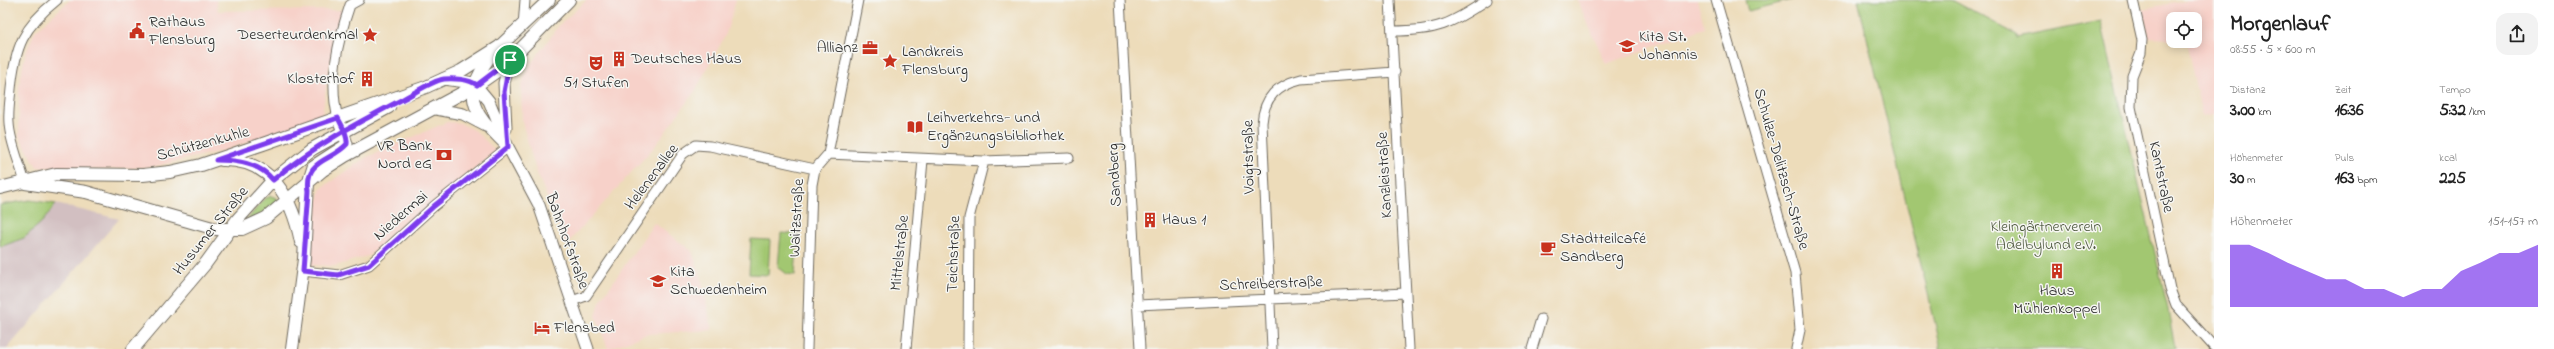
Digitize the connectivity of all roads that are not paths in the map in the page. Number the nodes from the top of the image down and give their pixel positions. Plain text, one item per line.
1 (57, 0) edge
2 (359, 0) edge
3 (525, 0) edge
4 (549, 0) edge
5 (569, 0) edge
6 (858, 0) edge
7 (1120, 0) edge
8 (1390, 0) edge
9 (1487, 0) edge
10 (1716, 0) edge
11 (2133, 0) edge
12 (523, 26) junction
13 (1393, 31) junction
14 (499, 47) junction
15 (510, 60) junction
16 (1395, 72) junction
17 (443, 79) junction
18 (475, 85) junction
19 (426, 87) junction
20 (436, 109) junction
21 (338, 118) junction
22 (488, 127) junction
23 (344, 131) junction
24 (508, 147) junction
25 (828, 154) junction
26 (1069, 158) dead end
27 (216, 160) junction
28 (923, 160) junction
29 (984, 161) junction
30 (815, 169) junction
31 (273, 180) junction
32 (308, 182) junction
33 (25, 183) junction
34 (0, 188) edge
35 (287, 202) junction
36 (229, 230) junction
37 (304, 259) junction
38 (303, 271) junction
39 (1406, 293) junction
40 (1270, 298) junction
41 (572, 301) junction
42 (1137, 305) junction
43 (1541, 319) dead end
44 (2214, 346) edge
45 (133, 349) edge
46 (292, 349) edge
47 (588, 349) edge
48 (807, 349) edge
49 (906, 349) edge
50 (968, 349) edge
51 (1140, 349) edge
52 (1272, 349) edge
53 (1409, 349) edge
54 (1532, 349) edge
55 (1796, 349) edge

1 - 33 street
2 - 21 street
3 - 12 street
4 - 12 main road
5 - 15 main road, Schützenkuhle
6 - 25 street, Waitzstraße
7 - 42 street, Sandberg
8 - 13 street, Kanzleistraße
9 - 13 street
10 - 55 street, Schulze-Delitzsch-Straße
11 - 44 street, Kantstraße
12 - 14 main road
13 - 16 street, Kanzleistraße
14 - 17 main road
14 - 18 street
15 - 18 main road, Schützenkuhle
15 - 24 street, Bahnhofstraße
16 - 39 street, Kanzleistraße
16 - 40 street, Voigtstraße
17 - 18 street
17 - 19 main road
18 - 20 main road, Schützenkuhle
18 - 22 street, Bahnhofstraße
18 - 24 street, Bahnhofstraße
19 - 21 main road, Schützenkuhle
19 - 23 main road, Husumer Straße
20 - 22 street, Bahnhofstraße
20 - 32 main road, Schützenkuhle
21 - 23 street
21 - 27 main road, Schützenkuhle
22 - 24 street, Bahnhofstraße
23 - 31 main road, Husumer Straße
23 - 32 street
24 - 38 street, Niedermai
24 - 41 street, Bahnhofstraße
25 - 28 street
25 - 30 street, Waitzstraße
26 - 29 street
27 - 31 main road
27 - 33 main road, Schützenkuhle
28 - 29 street
28 - 49 street, Mittelstraße
29 - 50 street, Teichstraße
30 - 41 street, Helenenallee
30 - 48 street, Waitzstraße
31 - 35 main road
31 - 36 main road, Husumer Straße
32 - 35 main road, Schützenkuhle
32 - 37 main road
33 - 34 main road, Schützenkuhle
33 - 36 main road, Schützenkuhle
35 - 36 main road, Schützenkuhle
35 - 37 main road
36 - 45 main road, Husumer Straße
37 - 38 main road
38 - 46 main road
39 - 40 street, Schreiberstraße
39 - 53 street, Kanzleistraße
40 - 42 street, Schreiberstraße
40 - 52 street, Voigtstraße
41 - 47 street, Bahnhofstraße
42 - 51 street, Sandberg
43 - 54 street

